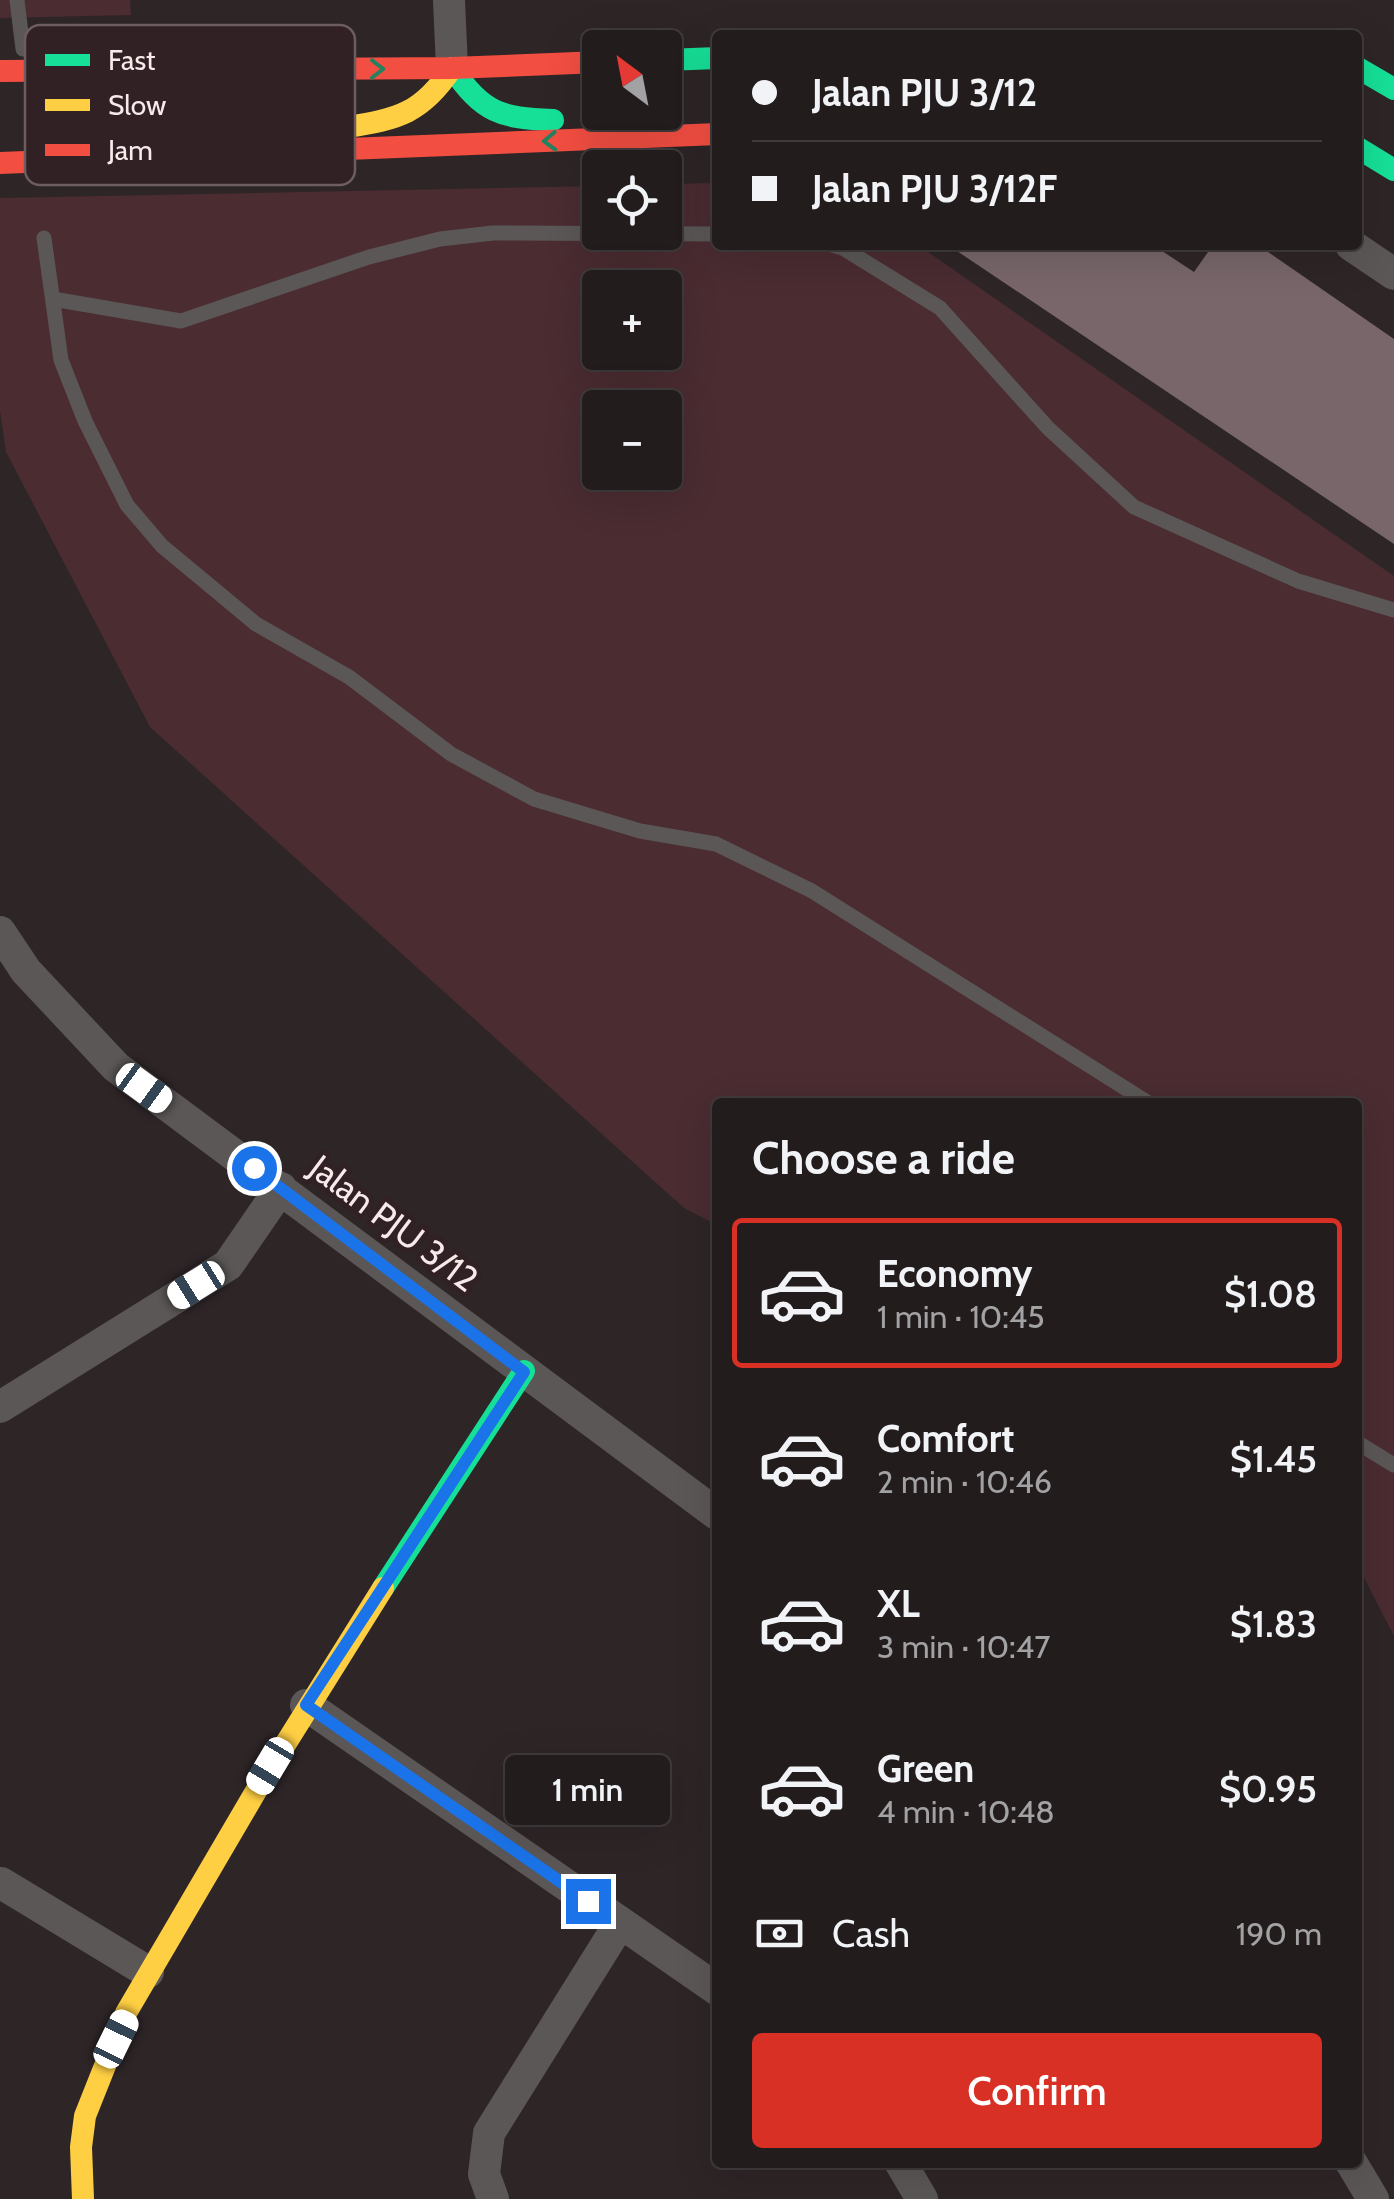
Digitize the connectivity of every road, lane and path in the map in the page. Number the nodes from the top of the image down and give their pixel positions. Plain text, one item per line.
1 (17, 0) edge
2 (450, 0) edge
3 (23, 49) dead end
4 (712, 58) edge
5 (682, 59) edge
6 (582, 63) edge
7 (452, 68) junction
8 (355, 69) edge
9 (1362, 70) edge
10 (0, 72) edge
11 (25, 72) edge
12 (1394, 90) edge
13 (355, 125) edge
14 (712, 130) edge
15 (712, 130) edge
16 (355, 147) edge
17 (1362, 150) edge
18 (25, 162) edge
19 (0, 163) edge
20 (1394, 170) edge
21 (712, 234) edge
22 (44, 238) dead end
23 (845, 250) edge
24 (1358, 250) edge
25 (1394, 274) edge
26 (53, 299) junction
27 (1394, 610) edge
28 (0, 932) edge
29 (1141, 1098) edge
30 (282, 1188) junction
31 (524, 1372) junction
32 (0, 1407) edge
33 (1362, 1445) edge
34 (1394, 1465) edge
35 (712, 1512) edge
36 (306, 1705) junction
37 (1, 1883) edge
38 (620, 1923) junction
39 (148, 1972) junction
40 (712, 1986) edge
41 (904, 2168) edge
42 (1355, 2168) edge
43 (83, 2199) edge
44 (493, 2199) edge
45 (922, 2199) edge
46 (1373, 2199) edge

1 - 3 lane
2 - 7 street
4 - 5 main road
6 - 7 main road
8 -> 7 main road
7 - 13 main road
7 - 14 main road
9 - 12 main road
10 -> 11 main road
15 -> 16 main road
17 - 20 main road
18 - 19 main road
21 - 26 lane
22 - 26 lane
23 - 27 lane
24 - 25 street
26 - 29 lane
28 - 30 street, Jalan PJU 3/12
30 - 31 street, Jalan PJU 3/12
30 - 32 street
31 - 35 street, Jalan PJU 3/12
31 - 36 main road
33 - 34 lane
36 - 38 street
36 - 39 main road
37 - 39 street
38 - 40 street
38 - 44 street
39 - 43 main road
41 - 45 street
42 - 46 street

